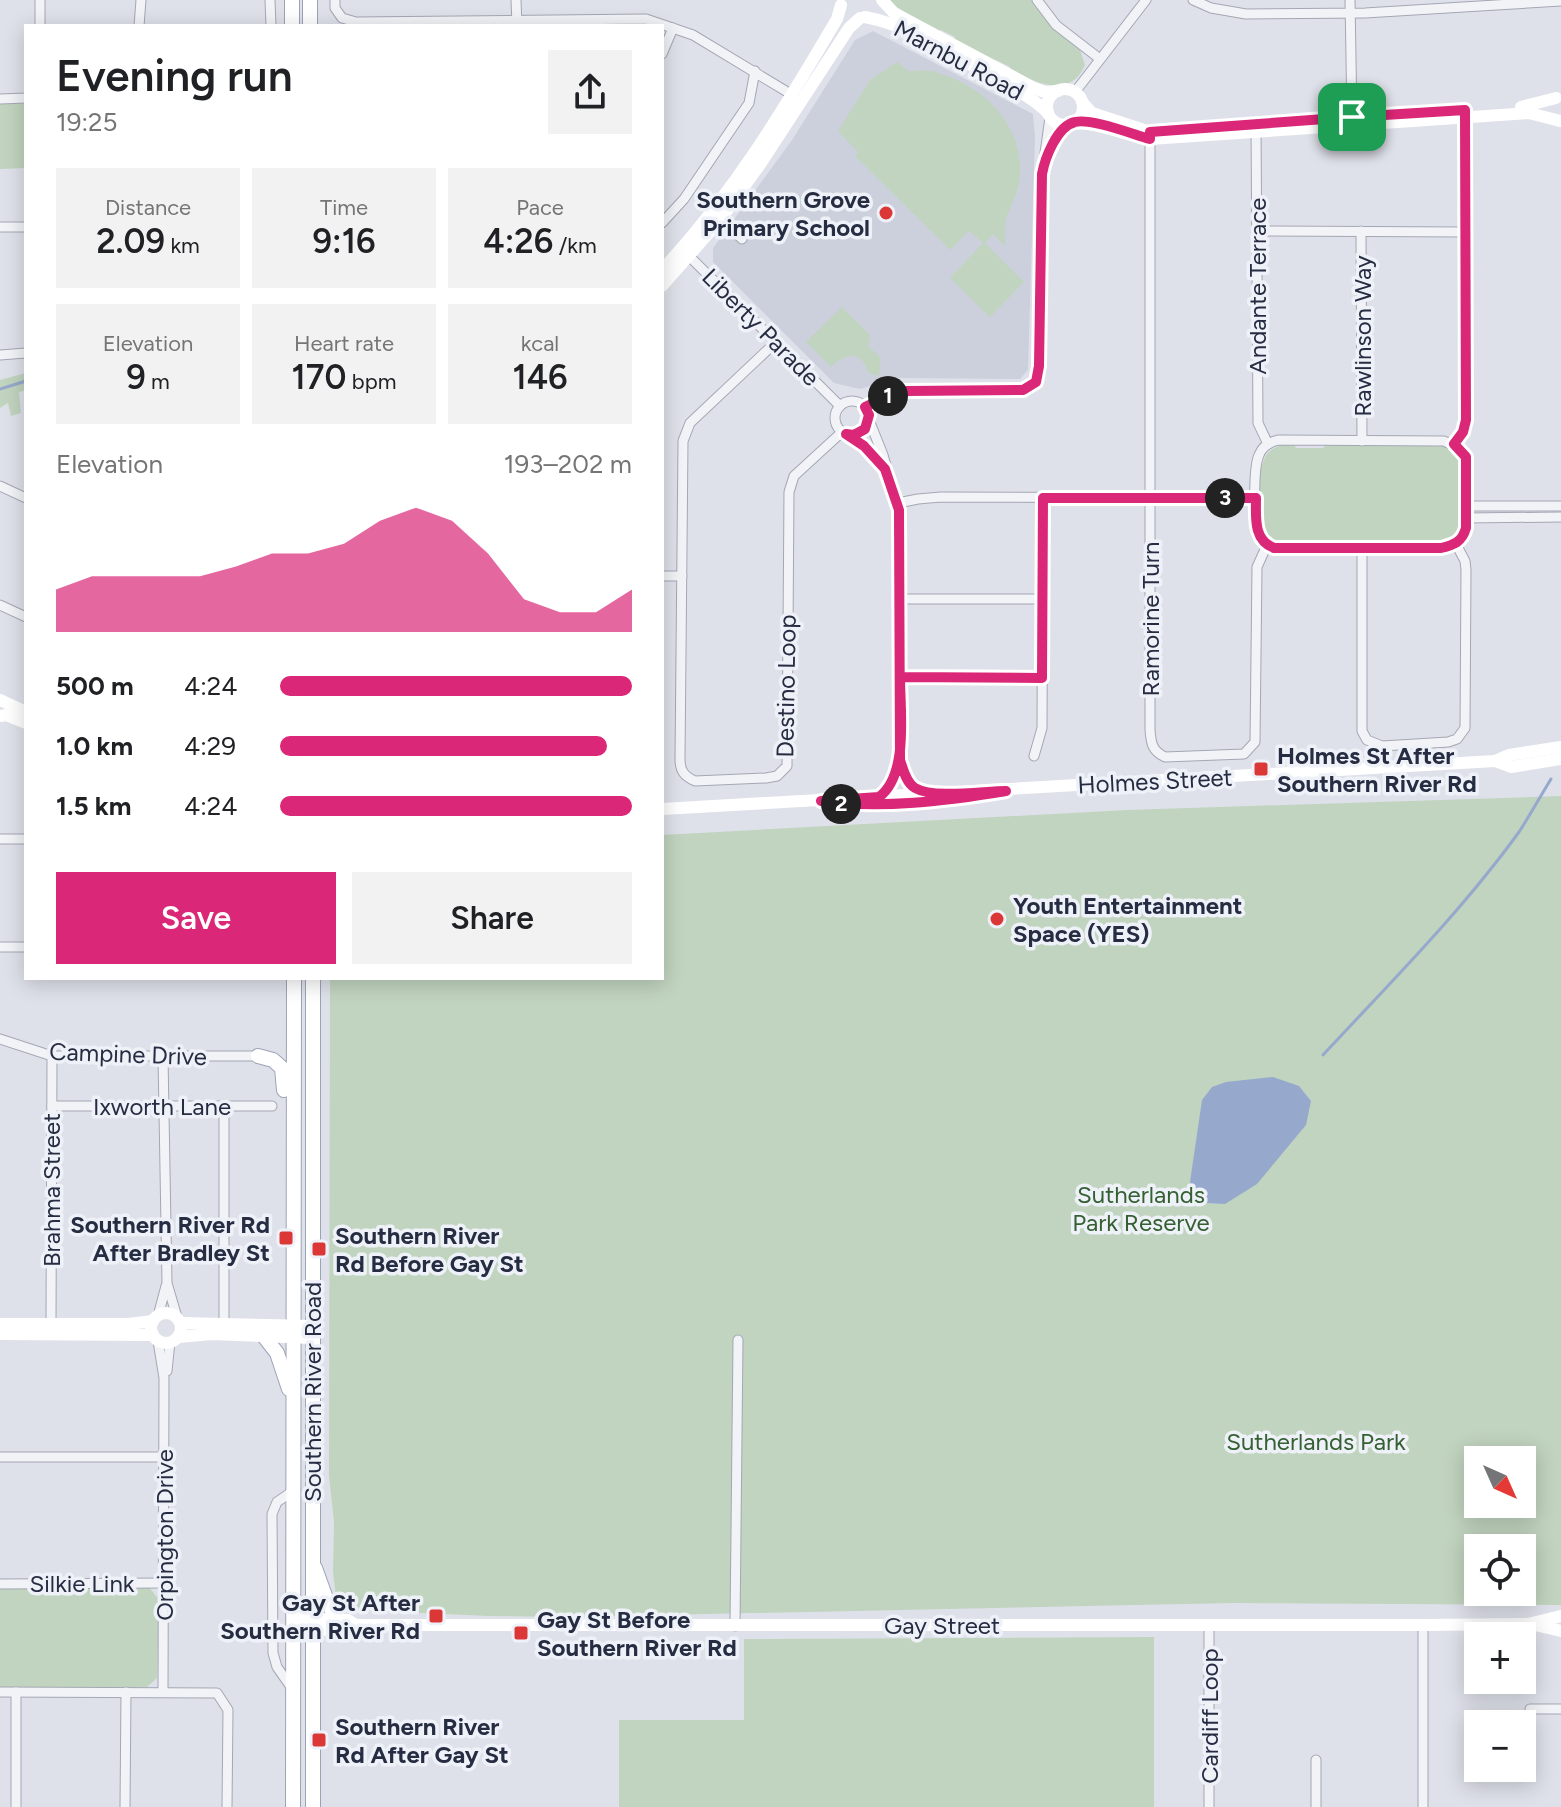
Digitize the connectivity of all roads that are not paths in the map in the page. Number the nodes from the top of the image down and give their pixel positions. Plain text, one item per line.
1 (40, 0) edge
2 (141, 0) edge
3 (270, 0) edge
4 (292, 0) edge
5 (310, 0) edge
6 (335, 0) edge
7 (516, 0) edge
8 (880, 0) edge
9 (1037, 0) edge
10 (1146, 0) edge
11 (1193, 0) edge
12 (1350, 0) edge
13 (1561, 1) edge
14 (841, 2) edge
15 (1457, 4) edge
16 (1350, 13) junction
17 (862, 18) junction
18 (517, 23) edge
19 (40, 24) edge
20 (139, 24) edge
21 (271, 24) edge
22 (292, 24) edge
23 (310, 24) edge
24 (661, 24) edge
25 (664, 25) edge
26 (673, 28) junction
27 (664, 49) edge
28 (1100, 59) junction
29 (755, 71) junction
30 (1058, 91) junction
31 (1559, 96) edge
32 (1078, 97) junction
33 (24, 98) edge
34 (797, 98) junction
35 (0, 99) edge
36 (1466, 114) junction
37 (1049, 115) junction
38 (1352, 117) junction
39 (1561, 121) edge
40 (1073, 123) junction
41 (1256, 129) junction
42 (1150, 135) junction
43 (1044, 160) junction
44 (717, 216) junction
45 (664, 221) edge
46 (0, 227) edge
47 (24, 227) edge
48 (1256, 231) junction
49 (1361, 231) junction
50 (1465, 232) junction
51 (742, 239) dead end
52 (685, 252) junction
53 (664, 268) edge
54 (664, 283) edge
55 (776, 342) junction
56 (24, 353) edge
57 (0, 355) edge
58 (840, 406) junction
59 (865, 407) junction
60 (869, 420) junction
61 (844, 433) junction
62 (1362, 441) junction
63 (1268, 444) junction
64 (1454, 444) junction
65 (885, 469) junction
66 (0, 486) edge
67 (24, 497) edge
68 (1043, 498) junction
69 (1150, 498) junction
70 (1256, 498) junction
71 (898, 503) junction
72 (1466, 506) junction
73 (1561, 506) edge
74 (1561, 517) edge
75 (1466, 518) junction
76 (1456, 544) junction
77 (1267, 545) junction
78 (1362, 548) junction
79 (664, 576) edge
80 (682, 576) junction
81 (900, 599) junction
82 (1042, 599) junction
83 (0, 605) edge
84 (24, 616) edge
85 (900, 677) junction
86 (1042, 678) junction
87 (0, 700) edge
88 (0, 707) edge
89 (24, 711) edge
90 (0, 716) edge
91 (24, 719) edge
92 (24, 720) edge
93 (1561, 747) edge
94 (1034, 756) dead end
95 (1561, 759) edge
96 (900, 760) junction
97 (1495, 761) junction
98 (1006, 791) junction
99 (931, 793) junction
100 (879, 797) junction
101 (821, 801) junction
102 (664, 809) edge
103 (0, 839) edge
104 (24, 839) edge
105 (0, 947) edge
106 (24, 947) edge
107 (294, 980) edge
108 (313, 980) edge
109 (0, 1039) edge
110 (52, 1056) junction
111 (163, 1056) junction
112 (258, 1056) joint
113 (165, 1105) junction
114 (224, 1105) junction
115 (52, 1106) junction
116 (272, 1106) dead end
117 (293, 1147) junction
118 (167, 1283) junction
119 (155, 1318) junction
120 (178, 1320) junction
121 (51, 1323) junction
122 (0, 1324) edge
123 (224, 1325) junction
124 (293, 1331) junction
125 (312, 1332) junction
126 (0, 1334) edge
127 (263, 1335) junction
128 (165, 1339) junction
129 (738, 1340) dead end
130 (293, 1401) junction
131 (0, 1457) edge
132 (165, 1457) junction
133 (293, 1491) junction
134 (312, 1561) junction
135 (164, 1583) junction
136 (0, 1584) edge
137 (1561, 1616) edge
138 (337, 1619) junction
139 (1536, 1622) edge
140 (312, 1624) junction
141 (294, 1625) junction
142 (356, 1625) junction
143 (1209, 1625) junction
144 (1423, 1625) junction
145 (1464, 1625) edge
146 (735, 1626) junction
147 (1536, 1626) edge
148 (1561, 1631) edge
149 (293, 1690) junction
150 (0, 1692) edge
151 (16, 1692) junction
152 (126, 1692) junction
153 (163, 1692) junction
154 (1530, 1709) dead end
155 (1561, 1709) edge
156 (1316, 1760) dead end
157 (16, 1807) edge
158 (125, 1807) edge
159 (227, 1807) edge
160 (293, 1807) edge
161 (313, 1807) edge
162 (1209, 1807) edge
163 (1316, 1807) edge
164 (1423, 1807) edge

1 - 19 street
2 - 20 street
3 - 21 street
4 - 22 main road
5 - 23 main road
6 - 18 street
7 - 18 street
8 - 17 main road
8 - 30 main road, Marnbu Road
9 - 28 street
10 - 28 street
11 - 16 street
12 - 16 street
13 - 15 street
14 - 17 main road, Marnbu Road
14 - 34 main road
15 - 16 street
16 - 38 street
17 - 34 main road
17 - 37 main road, Marnbu Road
18 - 24 street
25 - 26 street
26 - 27 street
26 - 29 street
28 - 32 street
29 - 34 street
29 - 45 street
30 - 32 main road
30 - 37 main road
31 - 36 main road
31 - 39 main road
32 - 40 main road
32 - 42 main road
33 - 35 street
34 - 44 main road
36 - 38 main road
36 - 39 main road
36 - 41 main road
36 - 50 street
37 - 40 main road
37 - 43 street
38 - 41 main road
40 - 42 main road
40 - 43 street
41 - 42 main road
41 - 48 street, Andante Terrace
42 - 69 street, Ramorine Turn
43 - 59 street
44 - 51 street
44 - 52 main road
46 - 47 street
48 - 49 street
48 - 63 street, Andante Terrace
49 - 50 street
49 - 62 street, Rawlinson Way
50 - 64 street
52 - 53 main road
52 - 54 main road
52 - 55 street, Liberty Parade
55 - 58 street, Liberty Parade
55 - 80 street, Destino Loop
56 - 57 street
58 - 59 street
58 - 61 street
59 - 60 street
60 - 61 street
60 - 65 street
61 - 65 street
61 - 80 street, Destino Loop
62 - 63 street
62 - 64 street
63 - 70 street
64 - 72 street
65 - 71 street
66 - 67 street
68 - 69 street
68 - 71 street
68 - 82 street
69 - 70 street
69 - 77 street, Ramorine Turn
70 - 77 street
71 - 81 street
72 - 73 street
72 - 75 street
74 - 75 street
75 - 76 street
76 - 78 street
76 - 78 street
77 - 78 street
79 - 80 street
81 - 82 street
81 - 85 street
82 - 86 street
83 - 84 street
85 - 86 street
85 - 96 street
86 - 94 street
87 - 89 main road
88 - 91 main road
90 - 92 main road
93 - 97 main road, Holmes Street
95 - 97 main road, Holmes Street
96 - 99 street
96 - 100 street
97 - 98 main road, Holmes Street
98 - 99 main road, Holmes Street
98 - 101 main road, Holmes Street
99 - 100 main road, Holmes Street
100 - 101 main road, Holmes Street
101 - 102 main road, Holmes Street
103 - 104 street
105 - 106 street
107 - 117 main road, Southern River Road
108 - 125 main road, Southern River Road
109 - 110 street, Campine Drive
110 - 111 street, Campine Drive
110 - 115 street, Brahma Street
111 - 112 street, Campine Drive
111 - 113 street
112 - 117 main road
113 - 114 street, Ixworth Lane
113 - 115 street, Ixworth Lane
113 - 118 street
114 - 116 street, Ixworth Lane
114 - 123 street
115 - 121 street, Brahma Street
117 - 124 main road, Southern River Road
118 - 119 street
118 - 120 street
119 - 120 main road
119 - 121 main road
119 - 128 main road
120 - 123 main road
120 - 128 main road
121 - 122 main road
123 - 124 main road
124 - 125 main road
124 - 127 main road
124 - 130 main road, Southern River Road
125 - 134 main road, Southern River Road
126 - 128 main road
127 - 128 main road
127 - 130 main road
128 - 132 street, Orpington Drive
129 - 146 street
130 - 133 main road, Southern River Road
131 - 132 street
132 - 135 street, Orpington Drive
133 - 141 main road, Southern River Road
133 - 149 street, Southern River Road
134 - 138 main road
134 - 140 main road, Southern River Road
135 - 136 street, Silkie Link
135 - 153 street, Orpington Drive
137 - 139 main road, Gay Street
138 - 140 main road, Gay Street
138 - 142 main road, Gay Street
140 - 141 main road, Gay Street
140 - 142 main road, Gay Street
140 - 161 main road, Southern River Road
141 - 149 main road, Southern River Road
142 - 146 main road, Gay Street
143 - 144 main road, Gay Street
143 - 146 main road, Gay Street
143 - 162 street, Cardiff Loop
144 - 145 main road, Gay Street
144 - 164 street
147 - 148 main road, Gay Street
149 - 160 main road, Southern River Road
150 - 151 street
151 - 152 street
151 - 157 street
152 - 153 street
152 - 158 street
153 - 159 street
154 - 155 street
156 - 163 street

